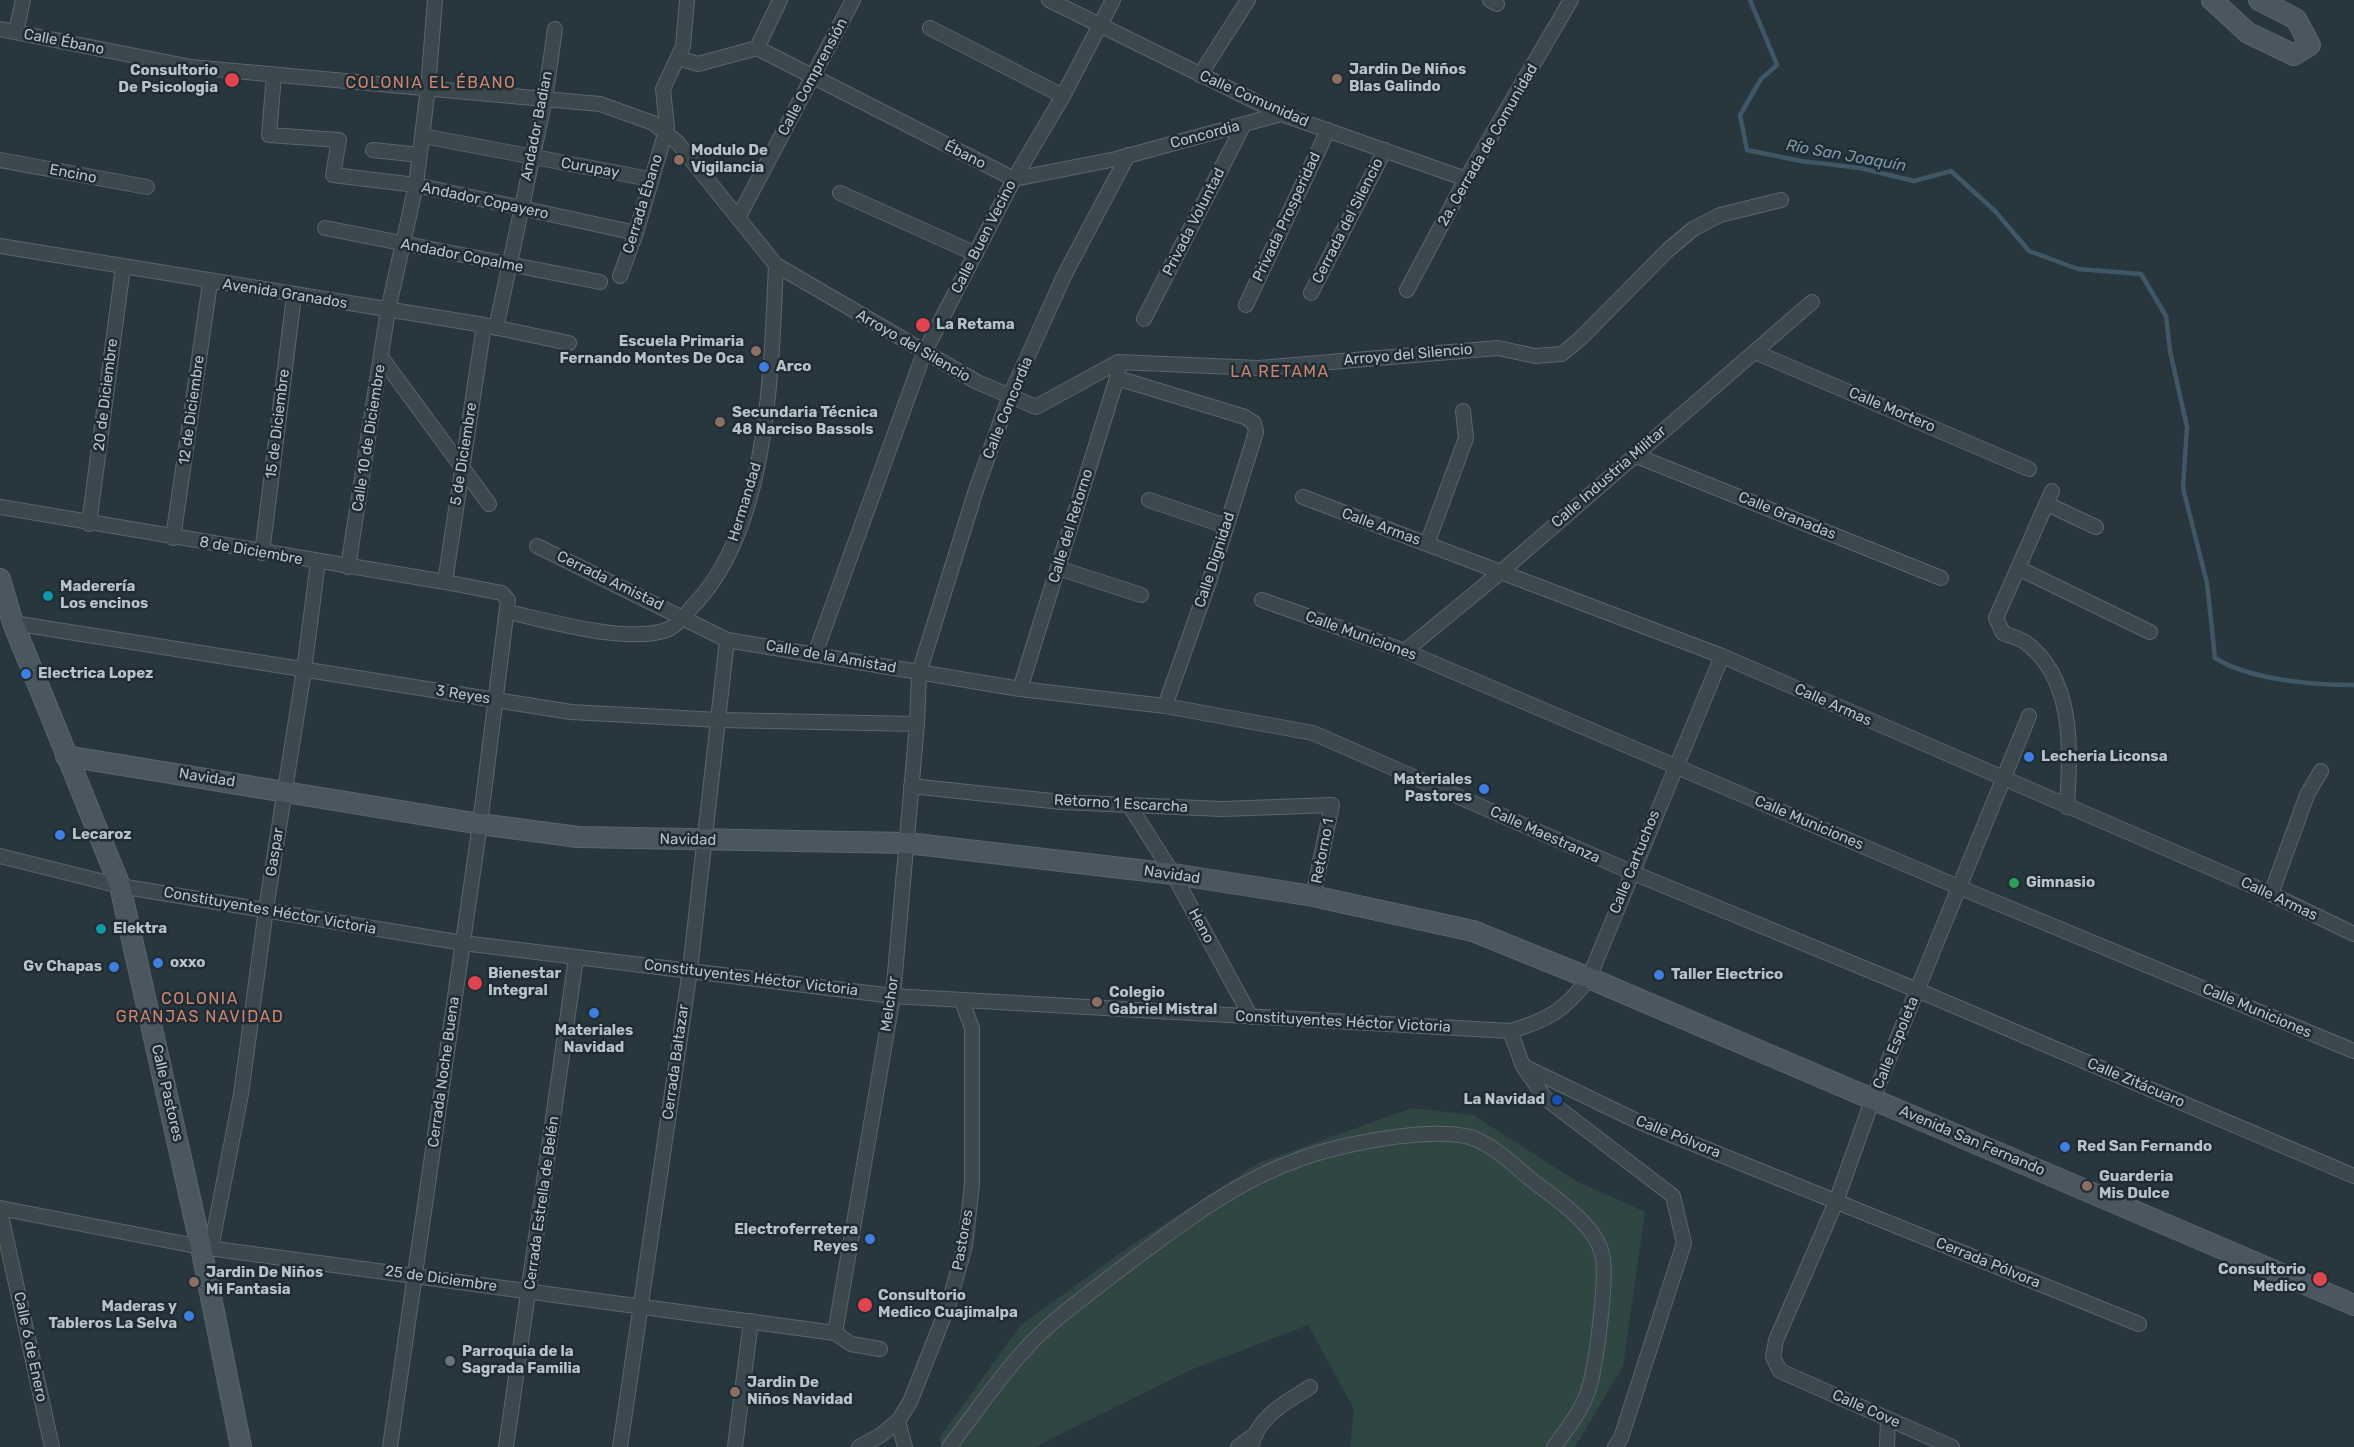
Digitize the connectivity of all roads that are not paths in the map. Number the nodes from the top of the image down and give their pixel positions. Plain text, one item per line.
1 (23, 0) edge
2 (435, 0) edge
3 (687, 0) edge
4 (780, 0) edge
5 (853, 0) edge
6 (1049, 0) edge
7 (1113, 0) edge
8 (1248, 0) edge
9 (1571, 0) edge
10 (2212, 0) edge
11 (2259, 0) edge
12 (1100, 27) junction
13 (930, 28) dead end
14 (0, 29) edge
15 (555, 29) dead end
16 (16, 32) junction
17 (757, 48) junction
18 (678, 58) junction
19 (274, 75) junction
20 (1200, 75) junction
21 (812, 78) junction
22 (428, 88) junction
23 (1063, 96) junction
24 (545, 99) junction
25 (1281, 114) junction
26 (1244, 124) junction
27 (1328, 130) junction
28 (664, 132) junction
29 (423, 136) junction
30 (373, 150) dead end
31 (1385, 150) junction
32 (420, 155) junction
33 (1128, 155) junction
34 (532, 158) junction
35 (0, 160) edge
36 (650, 179) junction
37 (1014, 179) junction
38 (1466, 179) junction
39 (416, 185) junction
40 (147, 188) dead end
41 (840, 193) dead end
42 (1781, 200) dead end
43 (521, 209) junction
44 (738, 218) junction
45 (325, 228) dead end
46 (636, 233) junction
47 (403, 244) junction
48 (0, 246) edge
49 (976, 254) junction
50 (509, 265) junction
51 (776, 265) junction
52 (123, 267) junction
53 (620, 276) dead end
54 (600, 282) dead end
55 (210, 283) junction
56 (1407, 291) dead end
57 (1311, 293) dead end
58 (294, 296) junction
59 (1812, 302) dead end
60 (1246, 305) dead end
61 (388, 310) junction
62 (1144, 319) dead end
63 (490, 327) junction
64 (569, 343) dead end
65 (1755, 352) junction
66 (924, 353) junction
67 (381, 357) junction
68 (1118, 362) junction
69 (1117, 378) junction
70 (1009, 398) junction
71 (1463, 411) dead end
72 (1634, 455) junction
73 (462, 466) junction
74 (2029, 469) dead end
75 (1303, 498) dead end
76 (1149, 500) dead end
77 (489, 504) dead end
78 (0, 507) edge
79 (89, 524) junction
80 (1226, 526) junction
81 (2096, 527) dead end
82 (173, 538) junction
83 (1427, 544) junction
84 (537, 546) dead end
85 (262, 553) junction
86 (318, 562) junction
87 (348, 567) junction
88 (1058, 568) junction
89 (2018, 568) junction
90 (1502, 571) junction
91 (1941, 578) dead end
92 (0, 579) edge
93 (444, 582) junction
94 (502, 592) joint
95 (1141, 595) dead end
96 (1262, 600) dead end
97 (508, 612) junction
98 (683, 617) junction
99 (13, 623) junction
100 (2150, 632) dead end
101 (727, 640) junction
102 (1405, 651) junction
103 (815, 654) junction
104 (1722, 656) junction
105 (304, 670) junction
106 (919, 673) junction
107 (1020, 689) junction
108 (496, 701) junction
109 (1165, 706) junction
110 (2029, 716) dead end
111 (719, 720) junction
112 (917, 724) junction
113 (66, 756) junction
114 (1674, 766) junction
115 (2321, 771) dead end
116 (2005, 781) junction
117 (911, 786) junction
118 (285, 791) junction
119 (1129, 805) junction
120 (1332, 805) joint
121 (2067, 807) junction
122 (480, 824) junction
123 (706, 840) junction
124 (907, 843) junction
125 (0, 856) edge
126 (1631, 872) junction
127 (1173, 874) junction
128 (120, 886) junction
129 (1961, 888) junction
130 (2271, 894) junction
131 (1313, 896) junction
132 (266, 909) junction
133 (2354, 934) edge
134 (463, 943) junction
135 (576, 958) junction
136 (690, 970) junction
137 (1589, 978) junction
138 (1917, 990) junction
139 (893, 996) junction
140 (962, 1001) junction
141 (1251, 1017) junction
142 (1510, 1031) junction
143 (2354, 1051) edge
144 (1523, 1066) junction
145 (1873, 1098) junction
146 (2354, 1176) edge
147 (1836, 1202) junction
148 (0, 1209) edge
149 (206, 1248) junction
150 (414, 1275) junction
151 (529, 1291) junction
152 (2354, 1305) edge
153 (640, 1306) junction
154 (751, 1321) junction
155 (2139, 1324) dead end
156 (835, 1333) junction
157 (880, 1349) dead end
158 (1780, 1371) joint
159 (1310, 1387) dead end
160 (1888, 1419) junction
161 (898, 1421) junction
162 (1252, 1442) edge
163 (52, 1447) edge
164 (241, 1447) edge
165 (390, 1447) edge
166 (506, 1447) edge
167 (620, 1447) edge
168 (735, 1447) edge
169 (860, 1447) edge
170 (905, 1447) edge
171 (949, 1447) edge
172 (1238, 1447) edge
173 (1554, 1447) edge
174 (1615, 1447) edge
175 (1887, 1447) edge
176 (1952, 1447) edge

1 - 16 street
2 - 22 street, Calle 10 de Diciembre
3 - 18 street, Cerrada Ébano
4 - 17 street
5 - 21 street, Calle Comprensión
6 - 12 street, Calle Comunidad
7 - 12 street, Calle Buen Vecino
8 - 20 street
9 - 38 street, 2a. Cerrada de Comunidad
10 - 11 street
12 - 20 street, Calle Comunidad
12 - 23 street, Calle Buen Vecino
13 - 23 street
14 - 16 street, Calle Ébano
15 - 24 street, Andador Badian
16 - 19 street, Calle Ébano
17 - 18 street
17 - 21 street, Ébano
18 - 28 street, Cerrada Ébano
19 - 22 street, Calle Ébano
19 - 39 street, Andador Copayero
20 - 25 street, Calle Comunidad
21 - 37 street, Ébano
21 - 44 street, Calle Comprensión
22 - 24 street, Calle Ébano
22 - 29 street, Calle 10 de Diciembre
23 - 37 street, Calle Buen Vecino
24 - 28 street, Calle Ébano
24 - 34 street, Andador Badian
25 - 26 street, Concordia
25 - 27 street, Calle Comunidad
26 - 33 street, Concordia
26 - 62 street, Privada Voluntad
27 - 31 street, Calle Comunidad
27 - 60 street, Privada Prosperidad
28 - 36 street, Cerrada Ébano
28 - 44 street, Calle Ébano
29 - 32 street, Calle 10 de Diciembre
29 - 34 street, Curupay
30 - 32 street
31 - 38 street, Calle Comunidad
31 - 57 street, Cerrada del Silencio
32 - 39 street, Calle 10 de Diciembre
33 - 37 street
33 - 70 street, Calle Concordia
34 - 36 street, Curupay
34 - 43 street, Andador Badian
35 - 40 street, Encino
36 - 46 street, Cerrada Ébano
37 - 49 street, Calle Buen Vecino
38 - 56 street, 2a. Cerrada de Comunidad
39 - 43 street, Andador Copayero
39 - 47 street, Calle 10 de Diciembre
41 - 49 street
42 - 68 street, Arroyo del Silencio
43 - 46 street, Andador Copayero
43 - 50 street, Andador Badian
44 - 51 street, Calle Ébano
45 - 47 street, Andador Copalme
46 - 53 street, Cerrada Ébano
47 - 50 street, Andador Copalme
47 - 61 street, Calle 10 de Diciembre
48 - 52 street, Avenida Granados
49 - 66 street, Calle Buen Vecino
50 - 54 street, Andador Copalme
50 - 63 street, Andador Badian
51 - 66 street, Arroyo del Silencio
51 - 98 street, Hermandad
52 - 55 street, Avenida Granados
52 - 79 street, 20 de Diciembre
55 - 58 street, Avenida Granados
55 - 82 street, 12 de Diciembre
58 - 61 street, Avenida Granados
58 - 85 street, 15 de Diciembre
59 - 65 street, Calle Industria Militar
61 - 63 street, Avenida Granados
61 - 67 street, Calle 10 de Diciembre
63 - 64 street, Avenida Granados
63 - 73 street, 5 de Diciembre
65 - 72 street, Calle Industria Militar
65 - 74 street, Calle Mortero
66 - 70 street, Arroyo del Silencio
66 - 103 street, Calle Buen Vecino
67 - 73 street
67 - 87 street, Calle 10 de Diciembre
68 - 69 street, Calle del Retorno
68 - 70 street, Arroyo del Silencio
69 - 80 street, Calle Dignidad
69 - 88 street, Calle del Retorno
70 - 106 street, Calle Concordia
71 - 83 street
72 - 90 street, Calle Industria Militar
72 - 91 street, Calle Granadas
73 - 77 street
73 - 93 street, 5 de Diciembre
75 - 83 street, Calle Armas
76 - 80 street
78 - 79 street, 8 de Diciembre
79 - 82 street, 8 de Diciembre
80 - 109 street, Calle Dignidad
81 - 89 street
82 - 85 street, 8 de Diciembre
83 - 90 street, Calle Armas
84 - 98 street, Cerrada Amistad
85 - 86 street, 8 de Diciembre
86 - 87 street, 8 de Diciembre
86 - 105 street, Gaspar
87 - 93 street, 8 de Diciembre
88 - 95 street
88 - 107 street, Calle del Retorno
89 - 100 street
89 - 121 street
90 - 102 street, Calle Industria Militar
90 - 104 street, Calle Armas
92 - 99 street, Calle Pastores
93 - 94 street, 8 de Diciembre
94 - 97 street, Cerrada Noche Buena
96 - 102 street, Calle Municiones
97 - 98 street
97 - 108 street, Cerrada Noche Buena
98 - 101 street, Calle de la Amistad
99 - 105 street, 3 Reyes
99 - 113 street, Calle Pastores
101 - 103 street, Calle de la Amistad
101 - 111 street, Cerrada Baltazar
102 - 114 street, Calle Municiones
103 - 106 street, Calle de la Amistad
104 - 114 street, Calle Cartuchos
104 - 116 street, Calle Armas
105 - 108 street, 3 Reyes
105 - 118 street, Gaspar
106 - 107 street, Calle de la Amistad
106 - 112 street, Melchor
107 - 109 street, Calle de la Amistad
108 - 111 street, 3 Reyes
108 - 122 street, Cerrada Noche Buena
109 - 126 street, Calle Maestranza
110 - 116 street, Calle Espoleta
111 - 112 street, 3 Reyes
111 - 123 street, Cerrada Baltazar
112 - 117 street, Melchor
113 - 118 street, Navidad
113 - 128 street, Calle Pastores
114 - 126 street, Calle Cartuchos
114 - 129 street, Calle Municiones
115 - 130 street
116 - 121 street, Calle Armas
116 - 129 street, Calle Espoleta
117 - 119 street, Retorno 1 Escarcha
117 - 124 street, Melchor
118 - 122 street, Navidad
118 - 132 street, Gaspar
119 - 120 street, Retorno 1 Escarcha
119 - 127 street, Heno
120 - 131 street, Retorno 1
121 - 130 street, Calle Armas
122 - 123 street, Navidad
122 - 134 street, Cerrada Noche Buena
123 - 124 street, Navidad
123 - 136 street, Cerrada Baltazar
124 - 127 street, Navidad
124 - 139 street, Melchor
125 - 128 street, Constituyentes Héctor Victoria
126 - 137 street, Calle Cartuchos
126 - 138 street, Calle Maestranza
127 - 131 street, Navidad
127 - 141 street, Heno
128 - 132 street, Constituyentes Héctor Victoria
128 - 149 street, Calle Pastores
129 - 138 street, Calle Espoleta
129 - 143 street, Calle Municiones
130 - 133 street, Calle Armas
131 - 137 street, Navidad
132 - 134 street, Constituyentes Héctor Victoria
132 - 149 street, Gaspar
134 - 135 street, Constituyentes Héctor Victoria
134 - 150 street, Cerrada Noche Buena
135 - 136 street, Constituyentes Héctor Victoria
135 - 151 street, Cerrada Estrella de Belén
136 - 139 street, Constituyentes Héctor Victoria
136 - 153 street, Cerrada Baltazar
137 - 142 street, Calle Cartuchos
137 - 145 street, Avenida San Fernando
138 - 145 street, Calle Espoleta
138 - 146 street, Calle Zitácuaro
139 - 140 street, Constituyentes Héctor Victoria
139 - 156 street, Melchor
140 - 141 street, Constituyentes Héctor Victoria
140 - 161 street, Pastores
141 - 142 street, Constituyentes Héctor Victoria
142 - 144 street
144 - 147 street, Calle Pólvora
144 - 174 street
145 - 147 street, Calle Espoleta
145 - 152 street, Avenida San Fernando
147 - 155 street, Cerrada Pólvora
147 - 158 street, Calle Espoleta
148 - 149 street, 25 de Diciembre
148 - 163 street, Calle 6 de Enero
149 - 150 street, 25 de Diciembre
149 - 164 street, Calle Pastores
150 - 151 street, 25 de Diciembre
150 - 165 street, Cerrada Noche Buena
151 - 153 street, 25 de Diciembre
151 - 166 street, Cerrada Estrella de Belén
153 - 154 street, 25 de Diciembre
153 - 167 street, Cerrada Baltazar
154 - 156 street, 25 de Diciembre
154 - 168 street
156 - 157 street, 25 de Diciembre
158 - 160 street, Calle Cove
159 - 162 street
160 - 175 street
160 - 176 street, Calle Cove
161 - 169 street, Pastores
161 - 170 street
162 - 172 street
171 - 173 street

